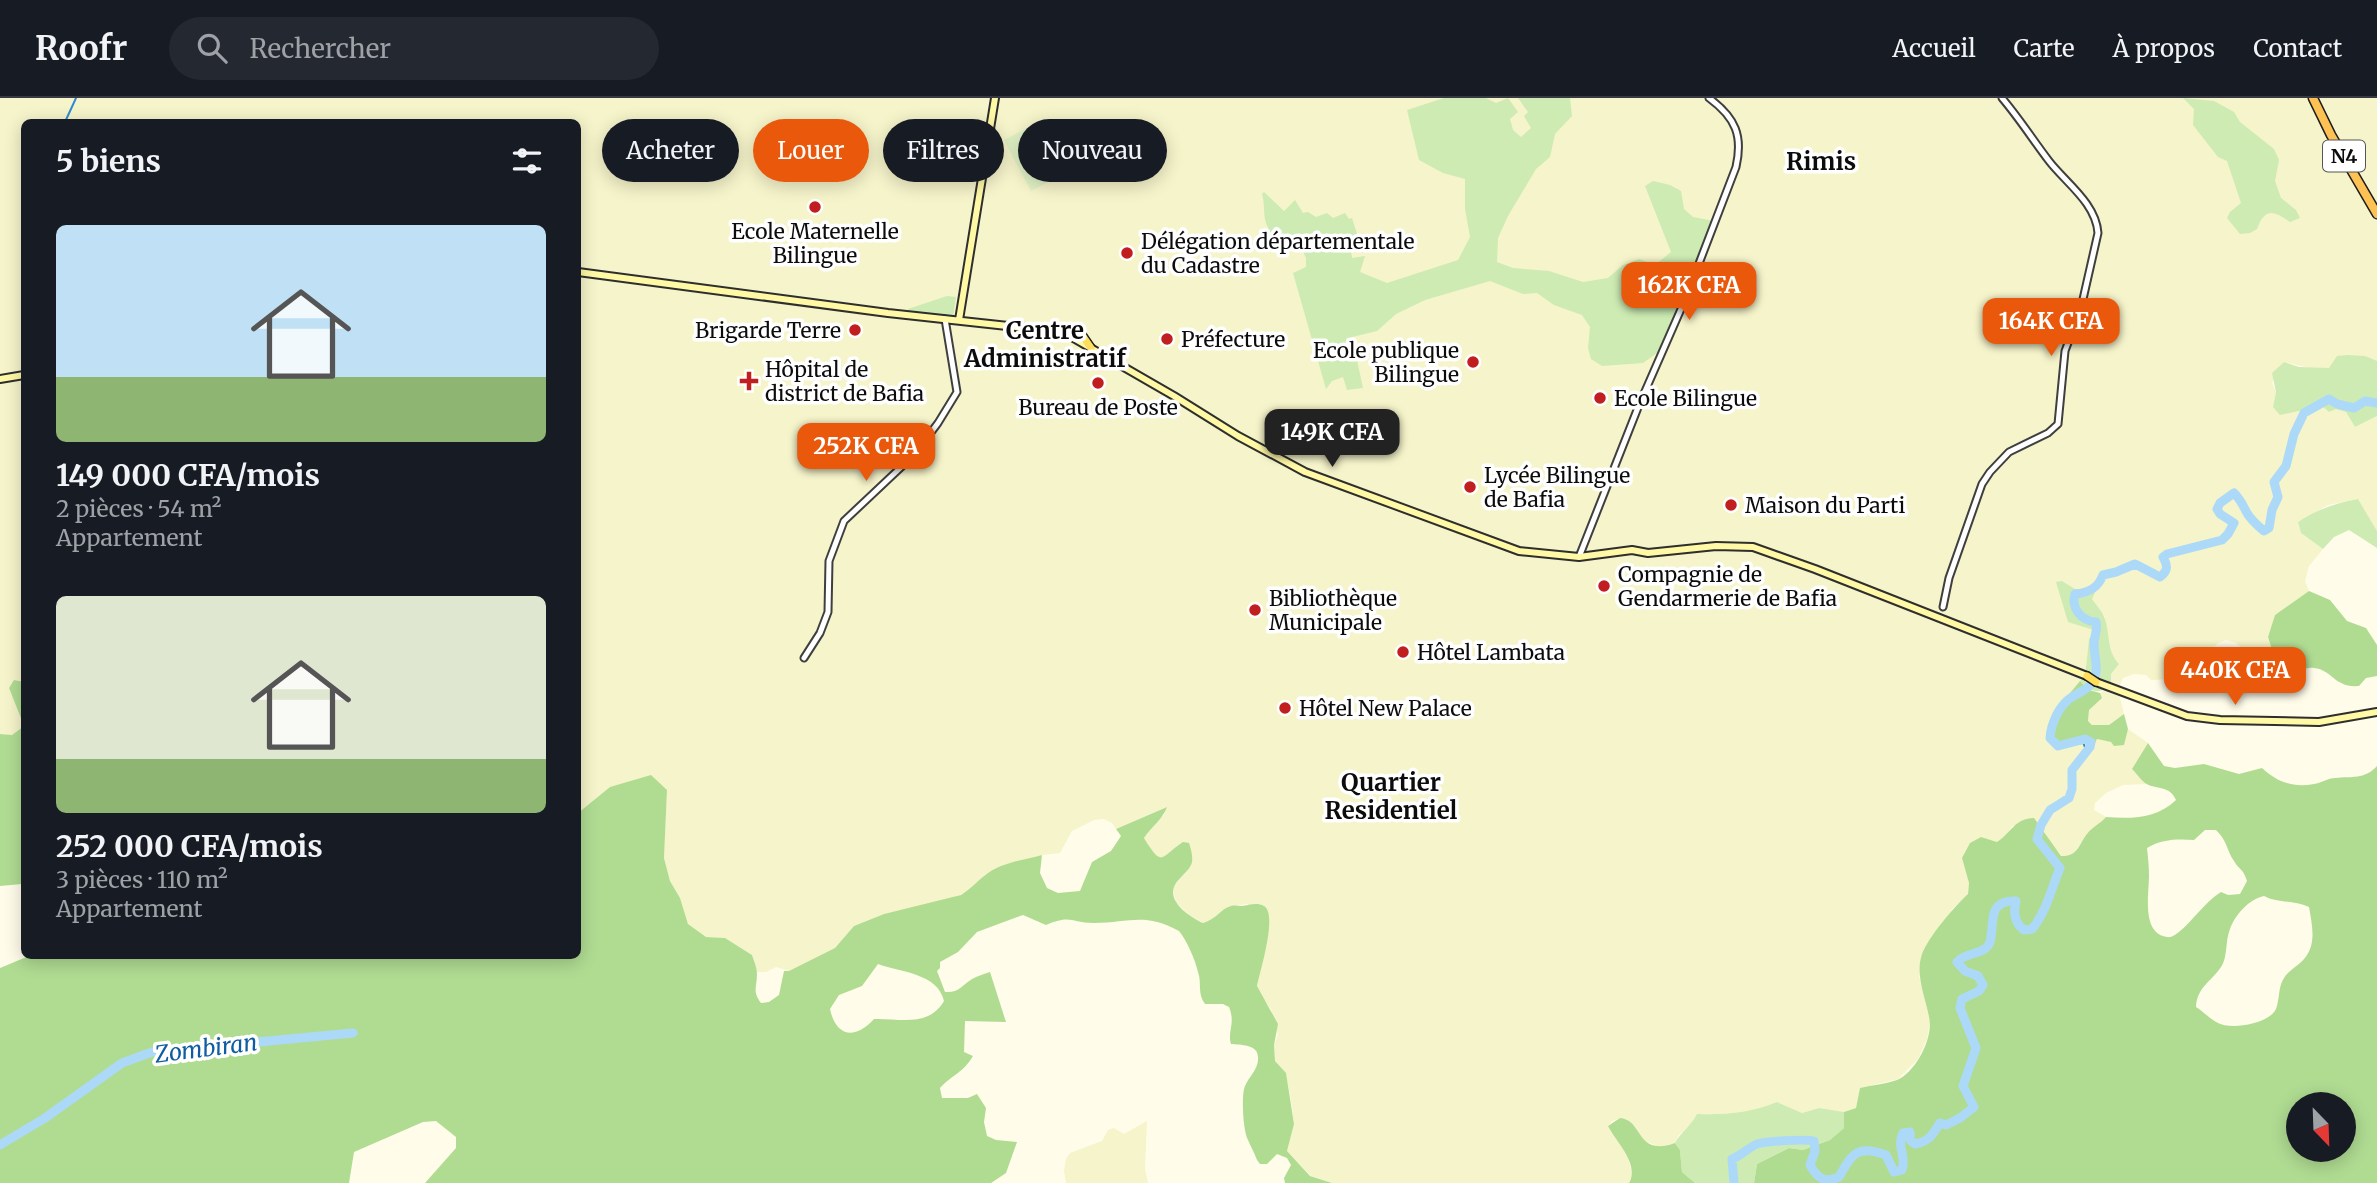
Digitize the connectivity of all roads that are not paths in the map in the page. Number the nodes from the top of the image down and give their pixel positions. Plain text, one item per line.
1 (995, 98) edge
2 (1709, 98) edge
3 (2003, 98) edge
4 (2313, 98) edge
5 (2377, 214) edge
6 (581, 272) edge
7 (945, 319) junction
8 (960, 320) junction
9 (1080, 332) dead end
10 (1091, 348) junction
11 (21, 376) edge
12 (0, 379) edge
13 (1579, 557) junction
14 (1943, 607) dead end
15 (804, 658) dead end
16 (2087, 676) joint
17 (2096, 682) joint
18 (2377, 712) edge

1 - 8 main road
2 - 13 street
3 - 14 street
4 - 5 highway, N4
6 - 7 main road
7 - 8 main road
7 - 15 street
8 - 10 main road
9 - 10 main road
10 - 13 main road
11 - 12 main road
13 - 16 main road
16 - 17 main road
17 - 18 main road

